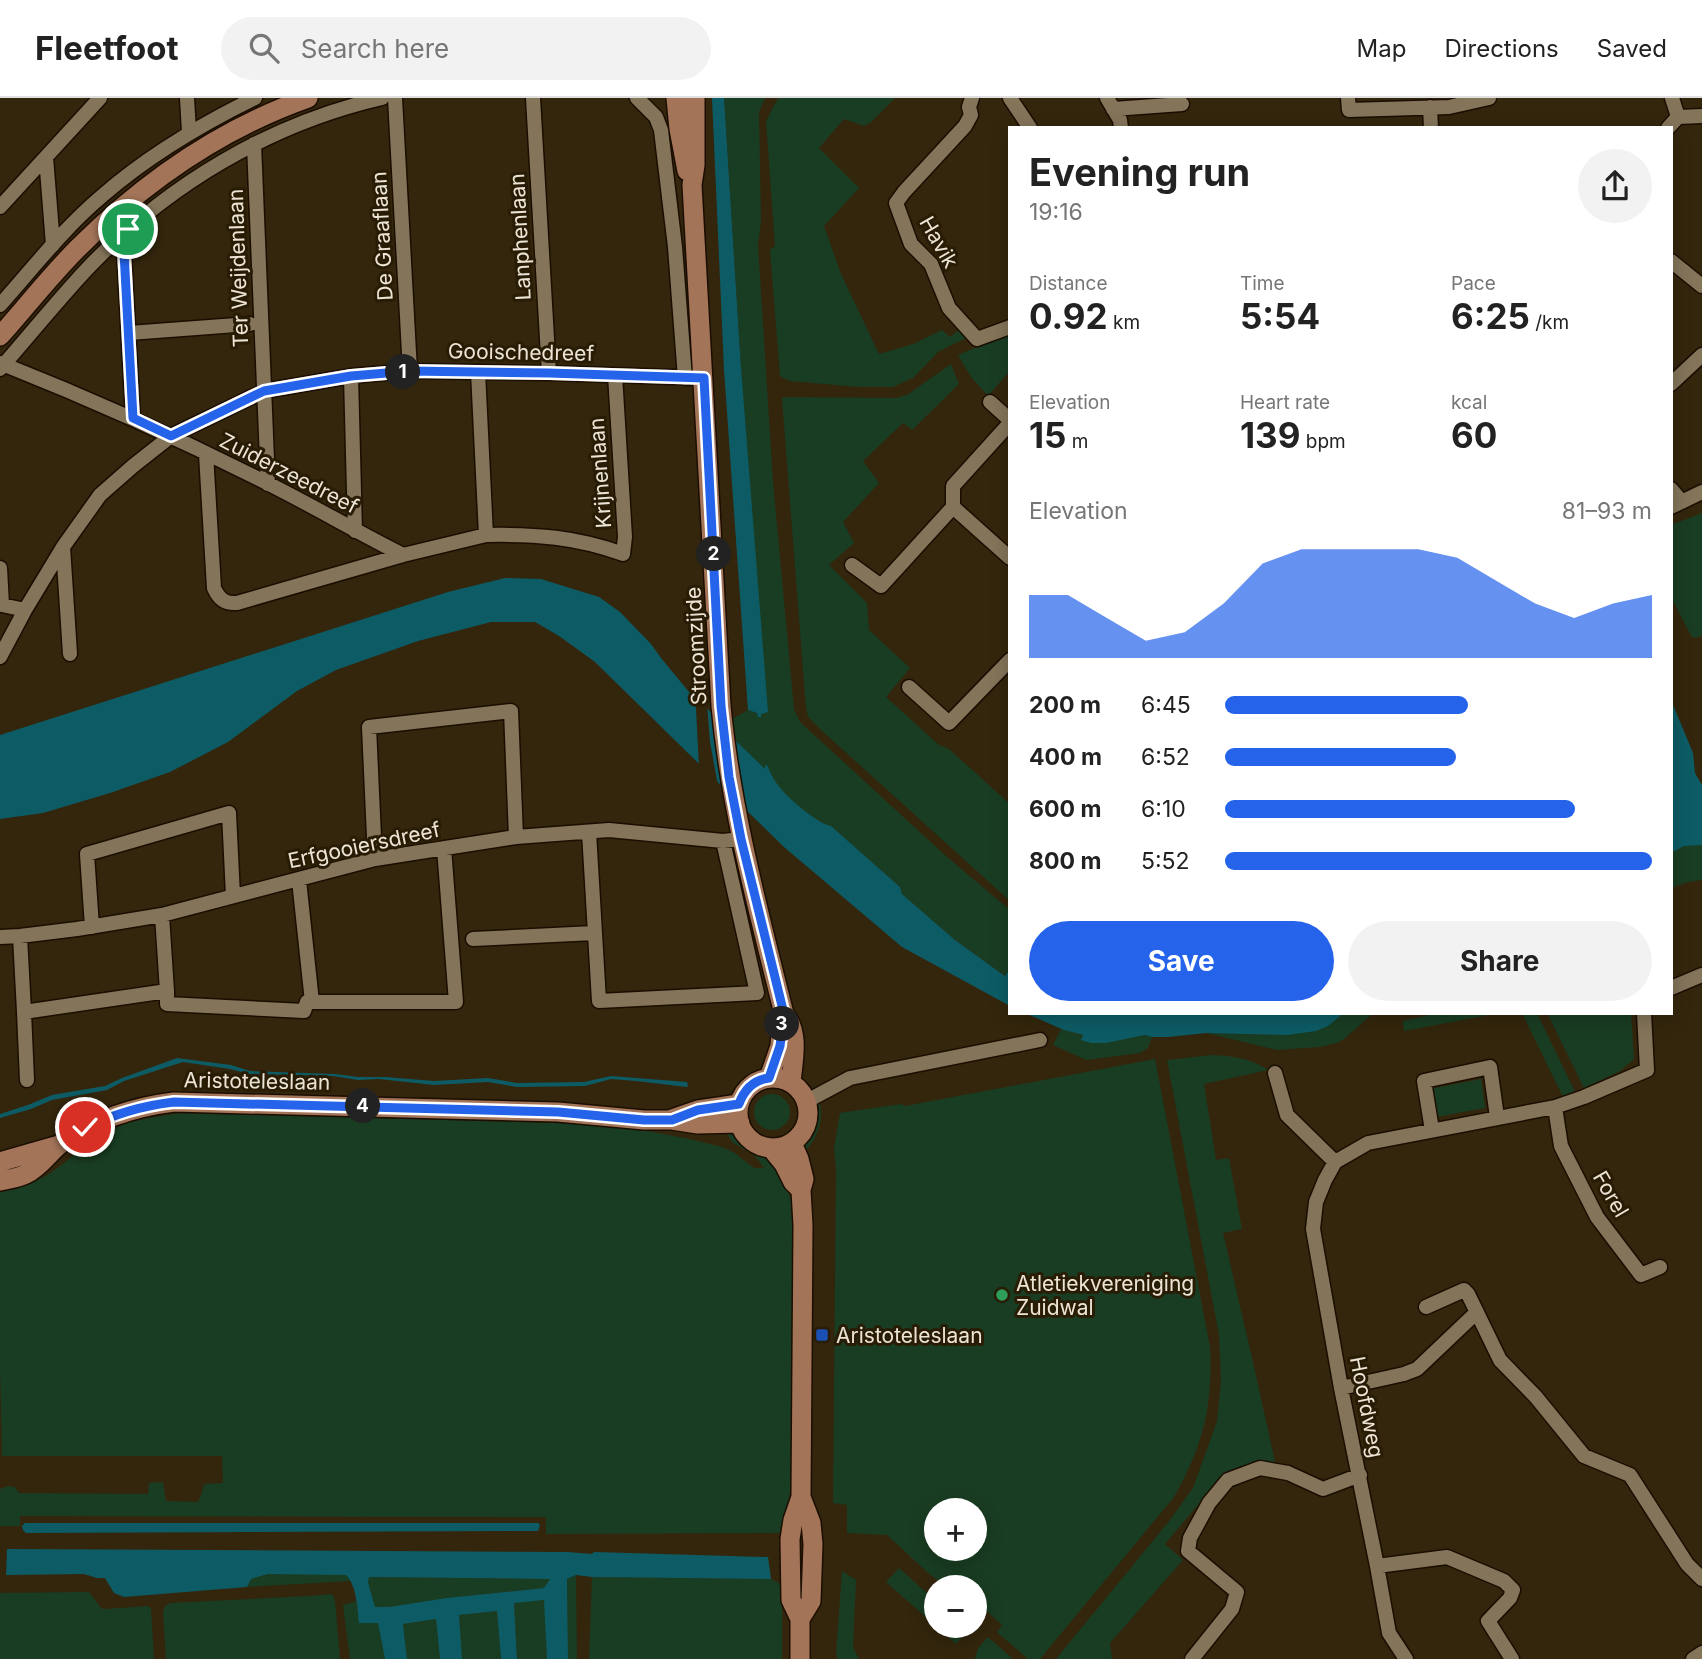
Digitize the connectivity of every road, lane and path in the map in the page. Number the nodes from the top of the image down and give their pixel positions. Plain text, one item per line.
1 (100, 98) edge
2 (187, 98) edge
3 (255, 98) edge
4 (308, 98) edge
5 (382, 98) edge
6 (396, 98) edge
7 (533, 98) edge
8 (637, 98) edge
9 (676, 98) edge
10 (695, 98) edge
11 (972, 98) edge
12 (1010, 98) edge
13 (1349, 98) edge
14 (1489, 98) edge
15 (1672, 98) edge
16 (1110, 103) edge
17 (1182, 104) dead end
18 (1430, 107) junction
19 (1702, 116) edge
20 (1673, 122) edge
21 (1029, 126) edge
22 (1121, 126) edge
23 (1431, 126) edge
24 (189, 132) junction
25 (254, 144) junction
26 (46, 157) junction
27 (692, 185) junction
28 (0, 207) edge
29 (123, 234) junction
30 (53, 245) junction
31 (1673, 263) edge
32 (1702, 286) edge
33 (0, 305) edge
34 (250, 324) dead end
35 (1008, 328) edge
36 (129, 334) junction
37 (0, 336) edge
38 (1702, 356) edge
39 (1, 366) edge
40 (410, 371) junction
41 (478, 372) junction
42 (549, 373) junction
43 (615, 375) junction
44 (351, 376) junction
45 (694, 378) junction
46 (1673, 382) edge
47 (264, 391) junction
48 (990, 402) dead end
49 (133, 418) junction
50 (1008, 420) edge
51 (1008, 424) edge
52 (171, 436) junction
53 (206, 454) junction
54 (268, 484) junction
55 (1702, 492) edge
56 (1676, 505) edge
57 (953, 507) junction
58 (355, 531) junction
59 (486, 535) junction
60 (63, 547) junction
61 (403, 555) junction
62 (1008, 556) edge
63 (852, 565) dead end
64 (0, 568) edge
65 (0, 577) edge
66 (25, 610) junction
67 (70, 654) dead end
68 (0, 657) edge
69 (1008, 662) edge
70 (909, 687) dead end
71 (589, 832) junction
72 (516, 836) junction
73 (732, 840) junction
74 (444, 848) junction
75 (375, 859) junction
76 (299, 880) junction
77 (233, 896) junction
78 (162, 915) junction
79 (92, 927) junction
80 (594, 933) junction
81 (20, 936) junction
82 (0, 937) edge
83 (473, 939) dead end
84 (1702, 975) edge
85 (1673, 987) edge
86 (167, 991) junction
87 (312, 1002) junction
88 (24, 1012) junction
89 (784, 1014) junction
90 (1644, 1015) edge
91 (1040, 1040) dead end
92 (1275, 1073) dead end
93 (769, 1078) junction
94 (27, 1080) dead end
95 (790, 1082) junction
96 (807, 1101) junction
97 (1555, 1107) junction
98 (739, 1113) junction
99 (1497, 1117) junction
100 (1432, 1130) junction
101 (792, 1143) junction
102 (59, 1145) junction
103 (771, 1148) junction
104 (0, 1162) edge
105 (1335, 1162) junction
106 (0, 1181) edge
107 (800, 1190) junction
108 (1660, 1267) dead end
109 (1426, 1307) dead end
110 (1477, 1312) junction
111 (1341, 1388) junction
112 (1360, 1475) junction
113 (1377, 1566) junction
114 (1702, 1579) edge
115 (1702, 1653) edge
116 (800, 1659) edge
117 (1192, 1659) edge
118 (1406, 1659) edge
119 (1512, 1659) edge
120 (1693, 1659) edge

1 - 26 street
2 - 24 street
3 - 24 street
4 - 37 street
5 - 25 street
6 - 40 street, De Graaflaan
7 - 42 street, Lanphenlaan
8 - 45 street, Stroomzijde
9 - 27 street, Stroomzijde
10 - 27 street, Stroomzijde
11 - 35 street, Havik
12 - 21 street
13 - 18 street
14 - 18 street
15 - 20 street
16 - 17 street
16 - 22 street
18 - 23 street
19 - 20 street
24 - 30 street
25 - 29 street
25 - 47 street, Ter Weijdenlaan
26 - 28 street
26 - 30 street
27 - 45 street, Stroomzijde
29 - 36 street
29 - 39 street
30 - 33 street
31 - 32 street
34 - 36 street
36 - 49 street
38 - 46 street
39 - 49 street, Zuiderzeedreef
40 - 41 street, Gooischedreef
40 - 44 street, Gooischedreef
41 - 42 street, Gooischedreef
41 - 59 street
42 - 43 street, Gooischedreef
43 - 45 street, Gooischedreef
43 - 59 street, Krijnenlaan
44 - 47 street, Gooischedreef
44 - 58 street
45 - 73 street, Stroomzijde
47 - 52 street, Gooischedreef
47 - 54 street, Ter Weijdenlaan
48 - 50 street
49 - 52 street, Zuiderzeedreef
51 - 57 street
52 - 53 street, Zuiderzeedreef
52 - 60 street, Gooischedreef
53 - 54 street, Zuiderzeedreef
53 - 61 street, Krijnenlaan
54 - 58 street, Zuiderzeedreef
55 - 56 street
57 - 62 street
57 - 63 street
58 - 61 street, Zuiderzeedreef
59 - 61 street, Krijnenlaan
60 - 66 street, Gooischedreef
60 - 67 street
64 - 65 street
65 - 66 street
66 - 68 street, Gooischedreef
69 - 70 street
71 - 72 street, Erfgooiersdreef
71 - 73 street, Erfgooiersdreef
71 - 80 street
72 - 74 street, Erfgooiersdreef
72 - 75 street
73 - 80 street
73 - 89 street, Stroomzijde
74 - 75 street, Erfgooiersdreef
74 - 87 street
75 - 76 street, Erfgooiersdreef
76 - 77 street, Erfgooiersdreef
76 - 87 street
77 - 78 street, Erfgooiersdreef
77 - 79 street
78 - 79 street, Erfgooiersdreef
78 - 86 street
79 - 81 street, Erfgooiersdreef
80 - 83 street
81 - 82 street, Erfgooiersdreef
81 - 88 street
84 - 85 street
86 - 87 street
86 - 88 street
88 - 94 street
89 - 93 street, Stroomzijde
89 - 95 street, Stroomzijde
90 - 97 street
91 - 96 street
92 - 105 street
93 - 95 street
93 - 98 street
95 - 96 street
96 - 101 street
97 - 99 street
97 - 108 street, Forel
98 - 102 street, Aristoteleslaan
98 - 103 street
99 - 100 street
99 - 100 street
100 - 105 street
101 - 103 street
101 - 107 street
102 - 104 street, Aristoteleslaan
102 - 106 street, Aristoteleslaan
103 - 107 street
105 - 111 street, Hoofdweg
107 - 116 street
109 - 110 street
110 - 111 street
110 - 114 street
111 - 112 street, Hoofdweg
112 - 113 street, Hoofdweg
112 - 117 street
113 - 118 street, Hoofdweg
113 - 119 street
115 - 120 street

